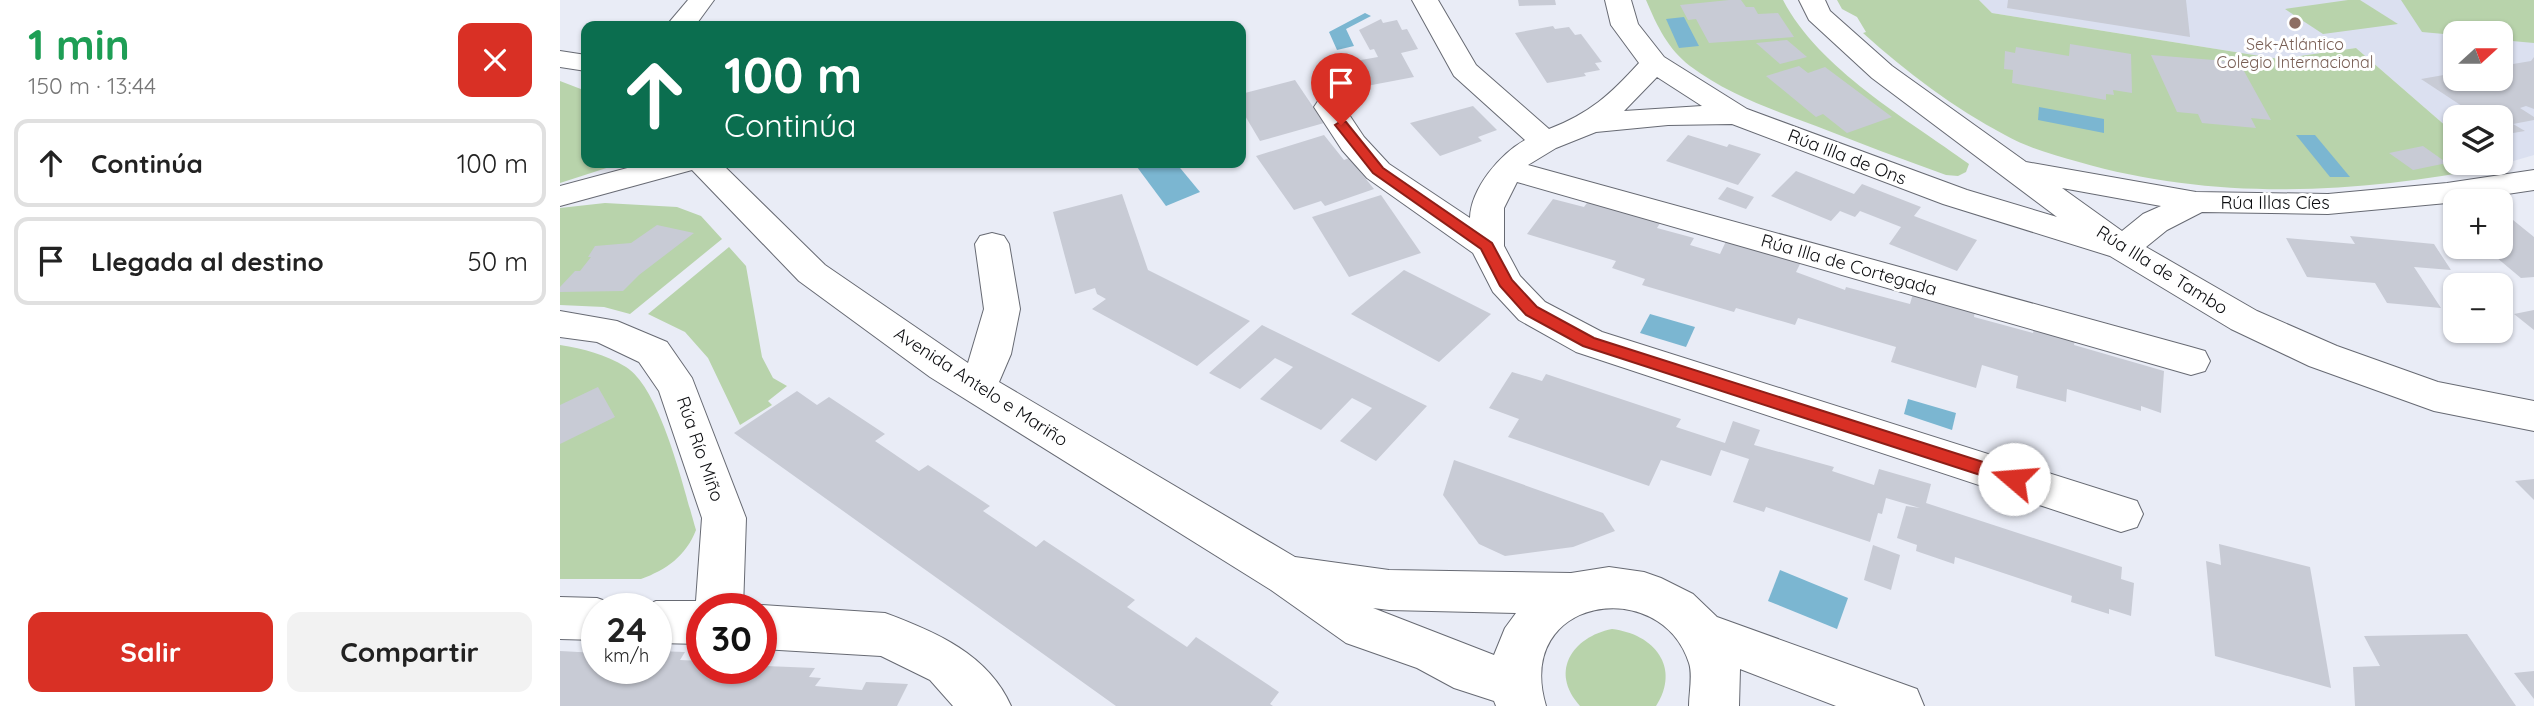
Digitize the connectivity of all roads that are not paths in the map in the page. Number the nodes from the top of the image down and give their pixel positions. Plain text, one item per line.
1 (701, 0) edge
2 (1425, 0) edge
3 (1618, 0) edge
4 (1812, 0) edge
5 (685, 21) edge
6 (560, 59) edge
7 (581, 61) edge
8 (1654, 63) junction
9 (1329, 107) dead end
10 (1736, 115) junction
11 (1591, 123) junction
12 (1545, 141) junction
13 (664, 168) edge
14 (708, 168) edge
15 (1507, 169) junction
16 (2018, 171) junction
17 (2534, 180) edge
18 (560, 196) edge
19 (2196, 202) junction
20 (992, 244) dead end
21 (1487, 246) junction
22 (2122, 248) junction
23 (560, 324) edge
24 (2191, 361) dead end
25 (976, 387) junction
26 (2534, 416) edge
27 (2121, 514) dead end
28 (1287, 576) junction
29 (720, 593) edge
30 (1572, 594) junction
31 (560, 618) edge
32 (581, 619) edge
33 (777, 628) edge
34 (1702, 633) junction
35 (1516, 698) edge
36 (986, 706) edge
37 (1714, 706) edge
38 (1899, 706) edge

1 - 5 street
2 - 12 street
3 - 8 street, Rúa Illa de Ons
4 - 16 street, Rúa Illa de Tambo
6 - 7 street
8 - 10 street, Rúa Illa de Ons
8 - 11 street
9 - 21 street
10 - 11 street
10 - 22 street, Rúa Illa de Ons
11 - 12 street
12 - 15 street
13 - 18 street
14 - 25 street, Avenida Antelo e Mariño
15 - 21 street
15 - 24 street, Rúa Illa de Cortegada
16 - 19 street, Rúa Illas Cíes
16 - 22 street, Rúa Illa de Tambo
17 - 19 street, Rúa Illas Cíes
19 - 22 street
20 - 25 street
21 - 27 street
22 - 26 street, Rúa Illa de Tambo
23 - 29 street, Rúa Río Miño
25 - 28 street, Avenida Antelo e Mariño
28 - 30 street
28 - 35 street, Avenida Antelo e Mariño
30 - 34 street
30 - 35 street
31 - 32 street
33 - 36 street
34 - 37 street
34 - 38 street

